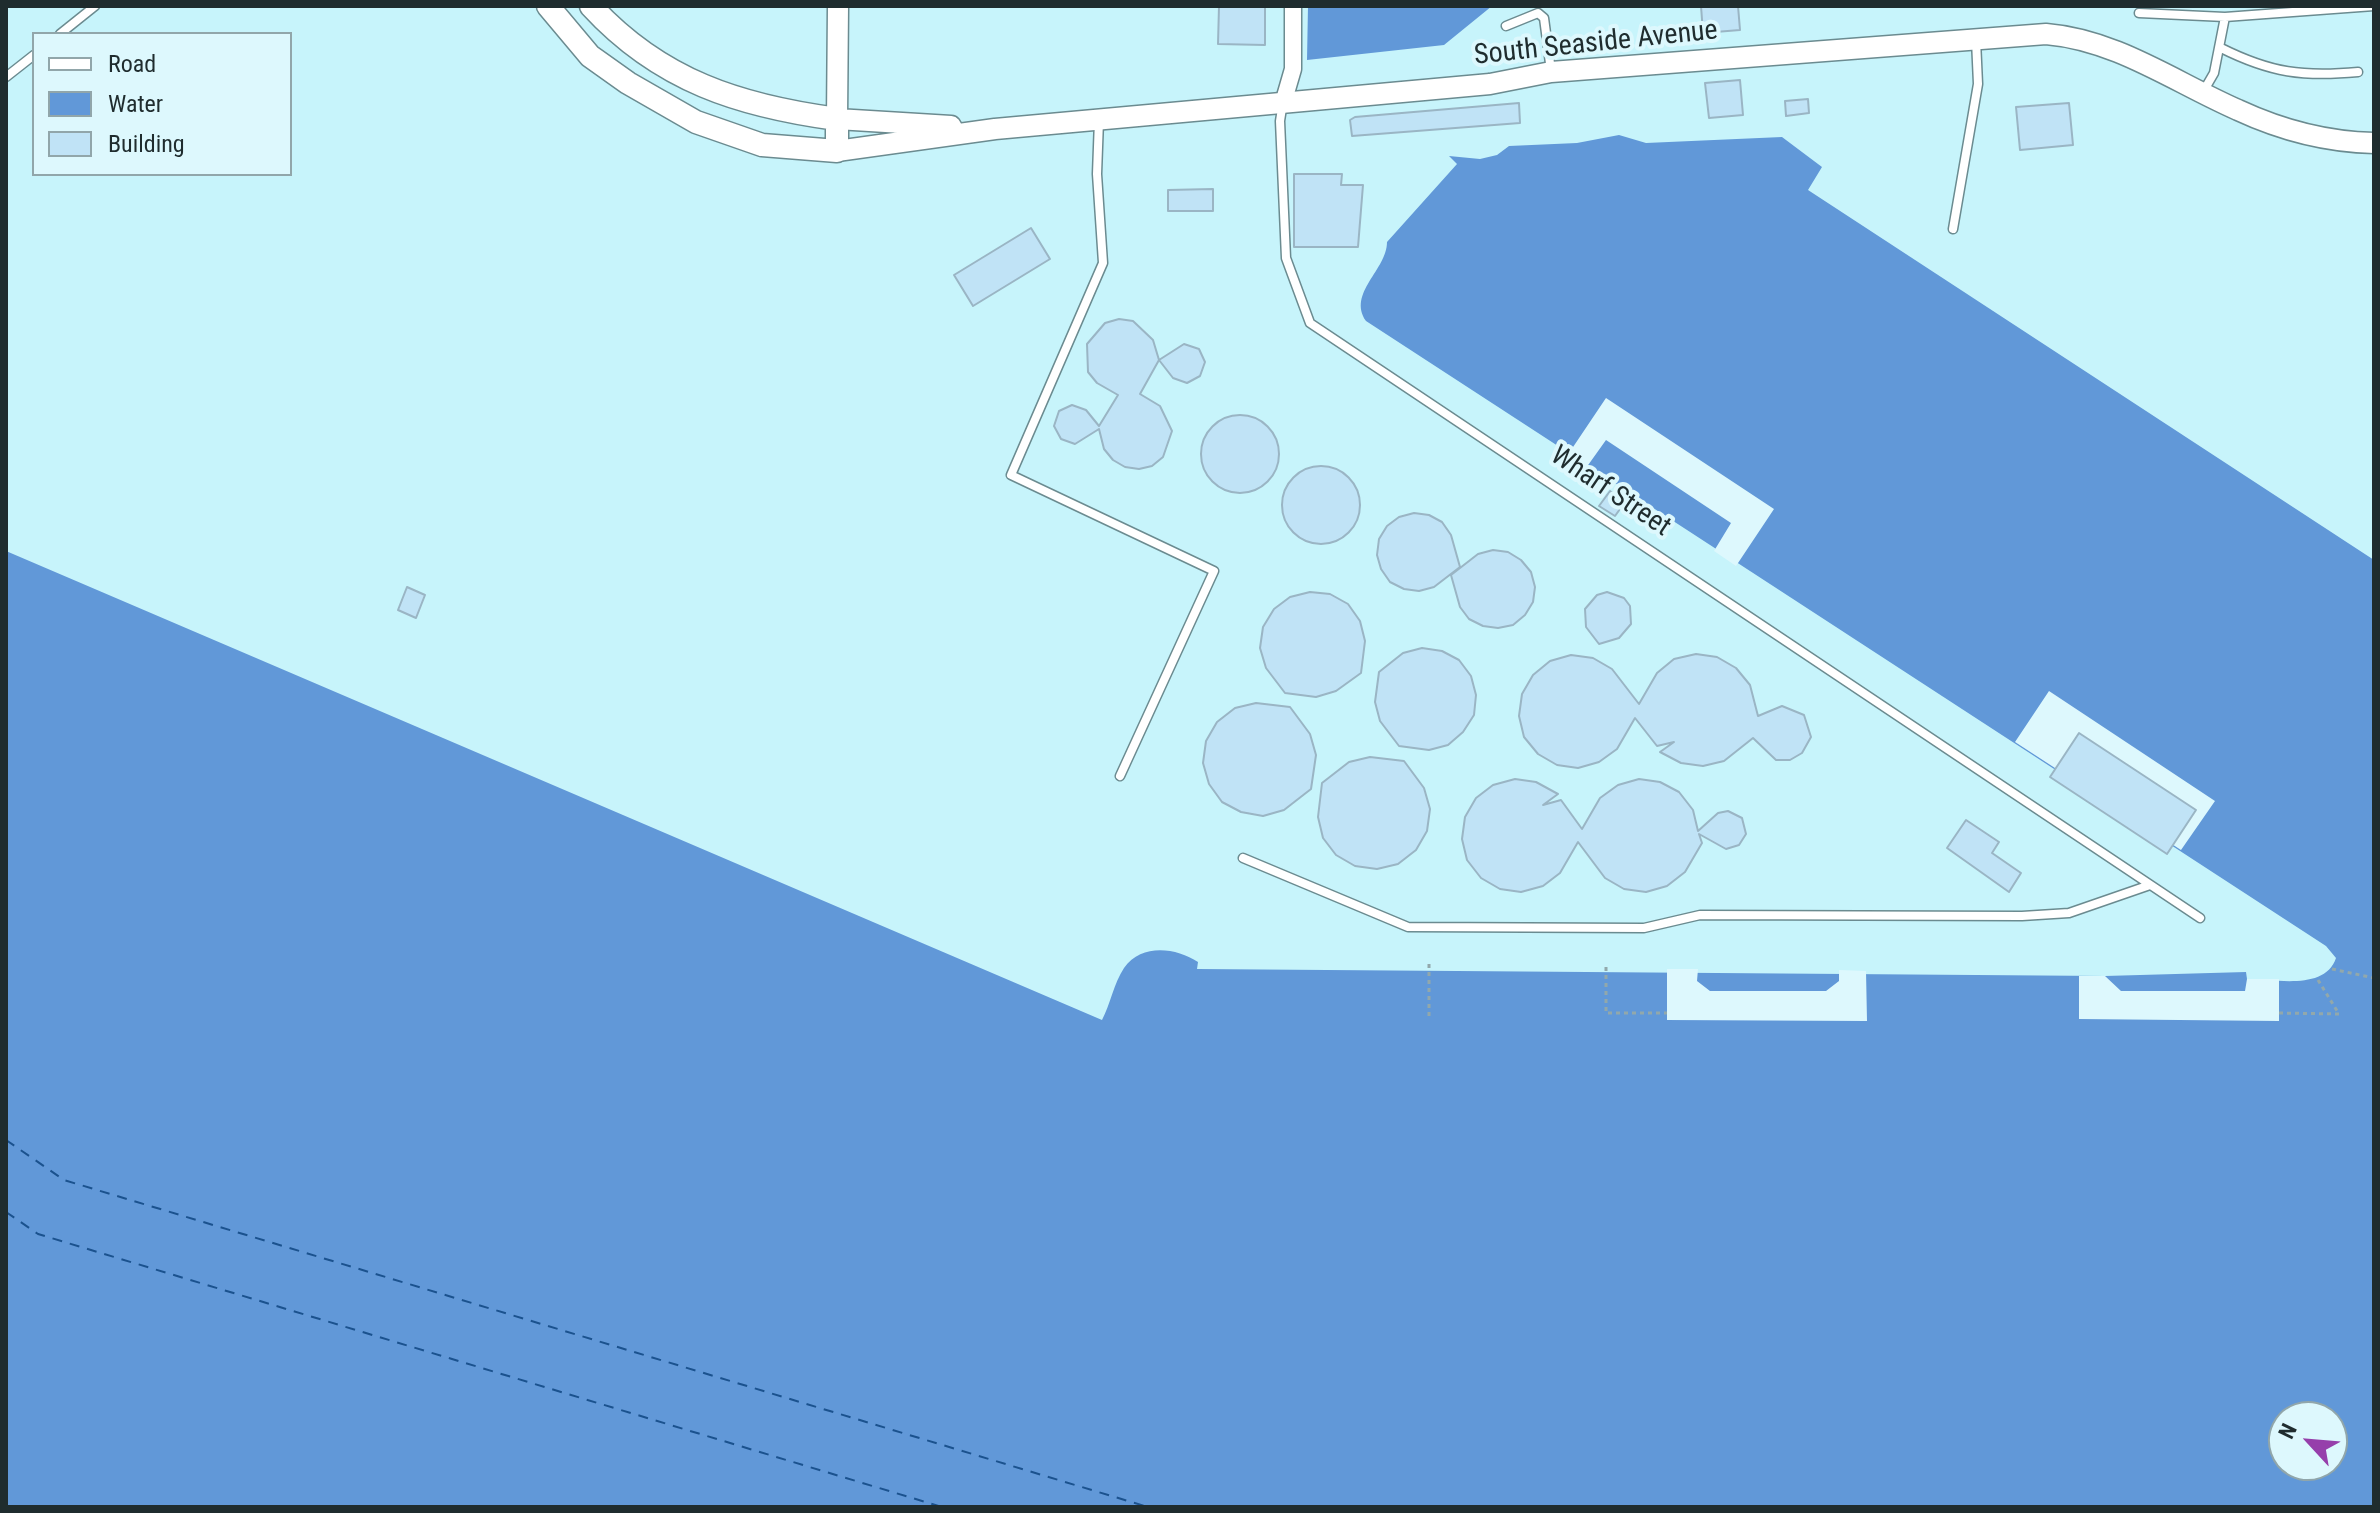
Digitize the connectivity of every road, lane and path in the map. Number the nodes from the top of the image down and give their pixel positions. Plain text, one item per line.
1 (95, 6) edge
2 (548, 6) edge
3 (591, 6) edge
4 (838, 6) edge
5 (1293, 6) edge
6 (2374, 6) edge
7 (2139, 13) dead end
8 (2225, 17) junction
9 (1506, 26) dead end
10 (62, 32) edge
11 (1976, 39) junction
12 (2221, 48) junction
13 (32, 57) edge
14 (1551, 72) junction
15 (2358, 72) dead end
16 (6, 77) edge
17 (2203, 93) junction
18 (1284, 100) junction
19 (837, 119) junction
20 (1099, 119) junction
21 (995, 129) junction
22 (2374, 143) edge
23 (837, 151) junction
24 (1953, 229) dead end
25 (1120, 776) dead end
26 (1243, 858) dead end
27 (2150, 885) junction
28 (2200, 918) dead end
29 (1429, 964) dead end
30 (1606, 967) dead end
31 (2332, 969) dead end
32 (2374, 978) edge
33 (2318, 980) dead end
34 (1667, 1013) dead end
35 (2279, 1013) dead end
36 (1429, 1016) dead end

1 - 10 lane
2 - 23 main road
3 - 19 main road
4 - 19 street
5 - 18 street, Wharf Street
6 - 8 lane
7 - 8 lane
8 - 12 lane
9 - 14 lane
11 - 14 street, South Seaside Avenue
11 - 17 street, South Seaside Avenue
11 - 24 lane
12 - 15 lane
12 - 17 lane
13 - 16 lane
14 - 18 street, South Seaside Avenue
17 - 22 street, South Seaside Avenue
18 - 20 street, South Seaside Avenue
18 - 27 lane, Wharf Street
19 - 21 street, South Seaside Avenue
19 - 23 main road
20 - 21 street, South Seaside Avenue
20 - 25 lane
21 - 23 street, South Seaside Avenue
26 - 27 lane
27 - 28 lane, Wharf Street
29 - 36 path
30 - 34 path
31 - 32 path
33 - 35 path

